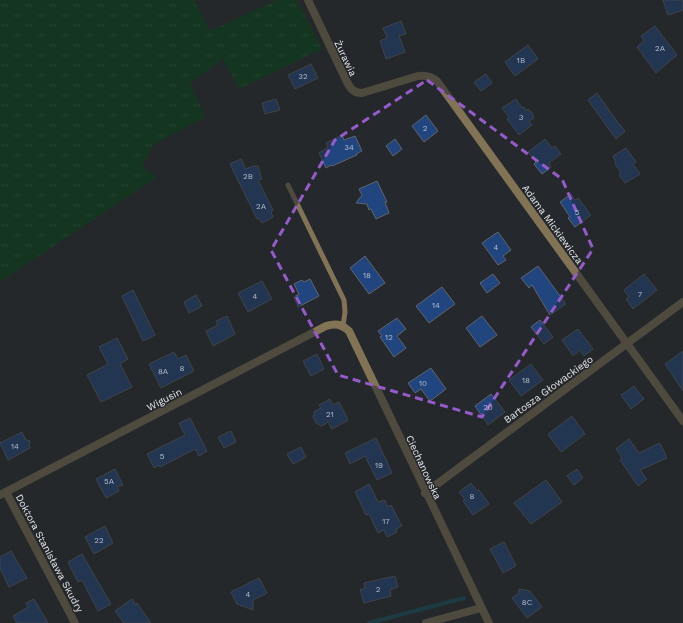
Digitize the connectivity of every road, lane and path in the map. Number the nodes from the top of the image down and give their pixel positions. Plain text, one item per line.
1 (308, 0) edge
2 (388, 85) joint
3 (288, 185) dead end
4 (683, 302) edge
5 (340, 325) junction
6 (627, 344) junction
7 (683, 421) edge
8 (425, 493) junction
9 (3, 494) edge
10 (481, 608) junction
11 (75, 623) edge
12 (426, 623) edge
13 (488, 623) edge

1 - 2 street, Żurawia
2 - 6 street, Adama Mickiewicza
3 - 5 lane
4 - 6 street, Bartosza Głowackiego
5 - 8 street, Ciechanowska
5 - 9 street, Wigusin
6 - 7 street, Adama Mickiewicza
6 - 8 street, Bartosza Głowackiego
8 - 10 street, Ciechanowska
9 - 11 street, Doktora Stanisława Skudry
10 - 12 street
10 - 13 street, Ciechanowska

